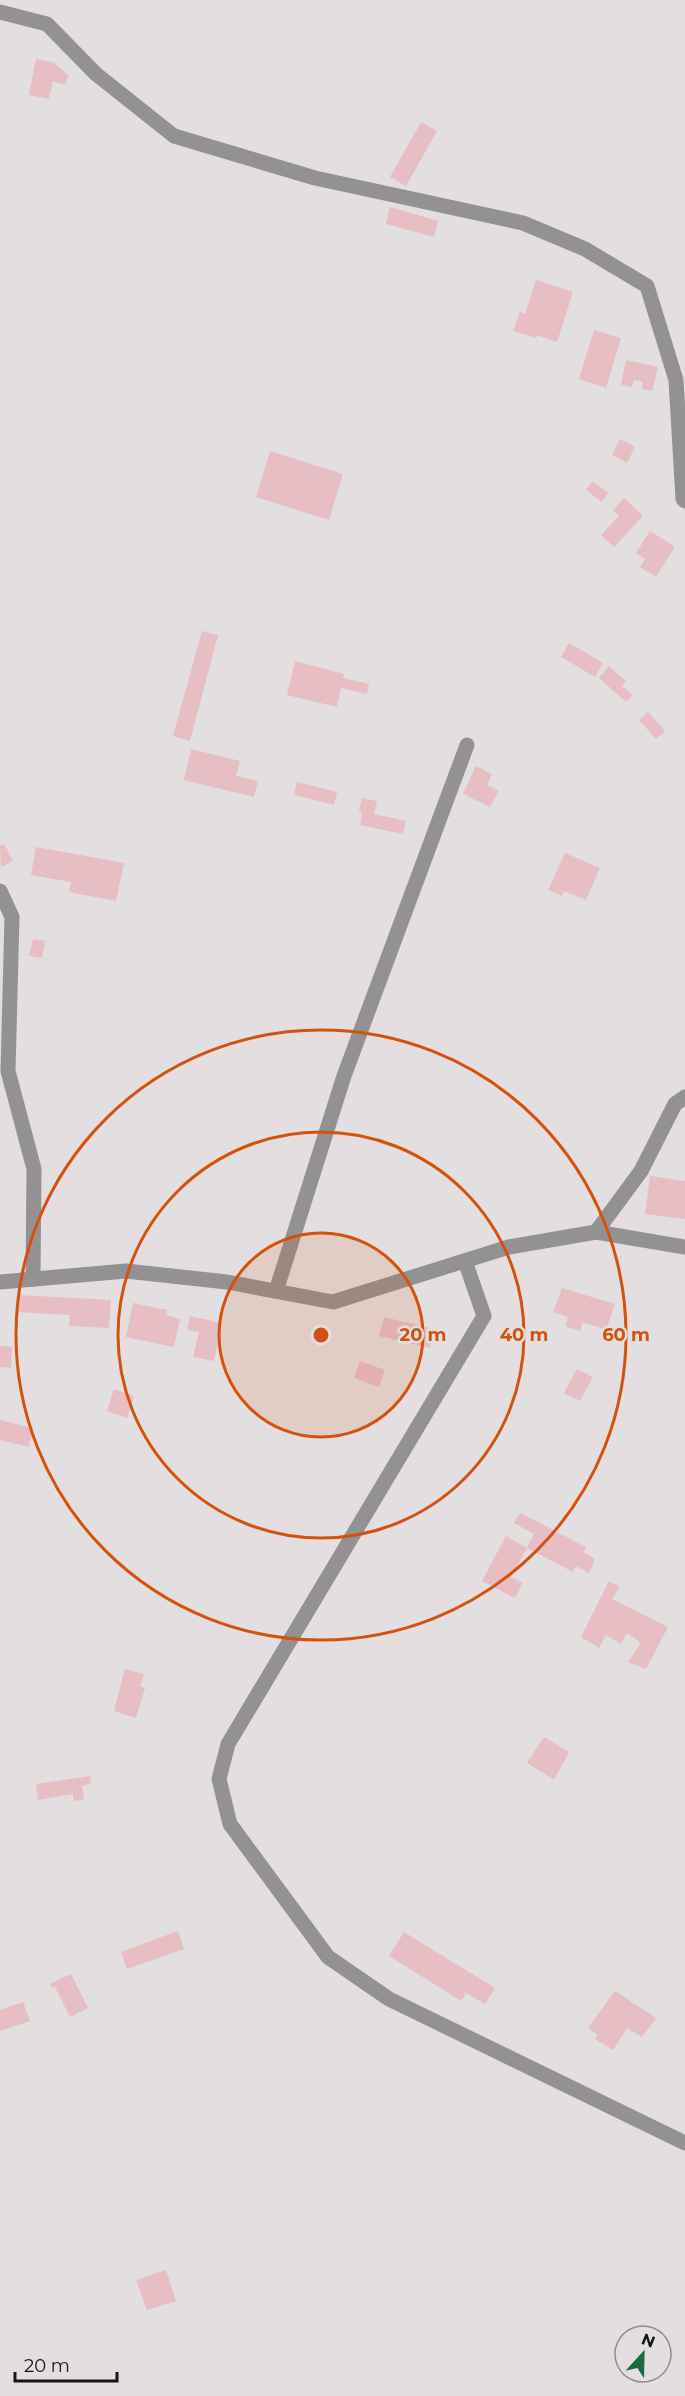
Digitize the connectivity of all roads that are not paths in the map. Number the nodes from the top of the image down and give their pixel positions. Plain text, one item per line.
1 (0, 12) edge
2 (685, 501) edge
3 (467, 745) dead end
4 (0, 891) edge
5 (685, 1097) edge
6 (596, 1232) junction
7 (685, 1247) edge
8 (465, 1261) junction
9 (33, 1279) junction
10 (0, 1282) edge
11 (276, 1291) junction
12 (685, 2143) edge

1 - 2 street
3 - 11 street
4 - 9 street
5 - 6 street
6 - 7 street
6 - 8 street
8 - 11 street
8 - 12 street
9 - 10 street
9 - 11 street

